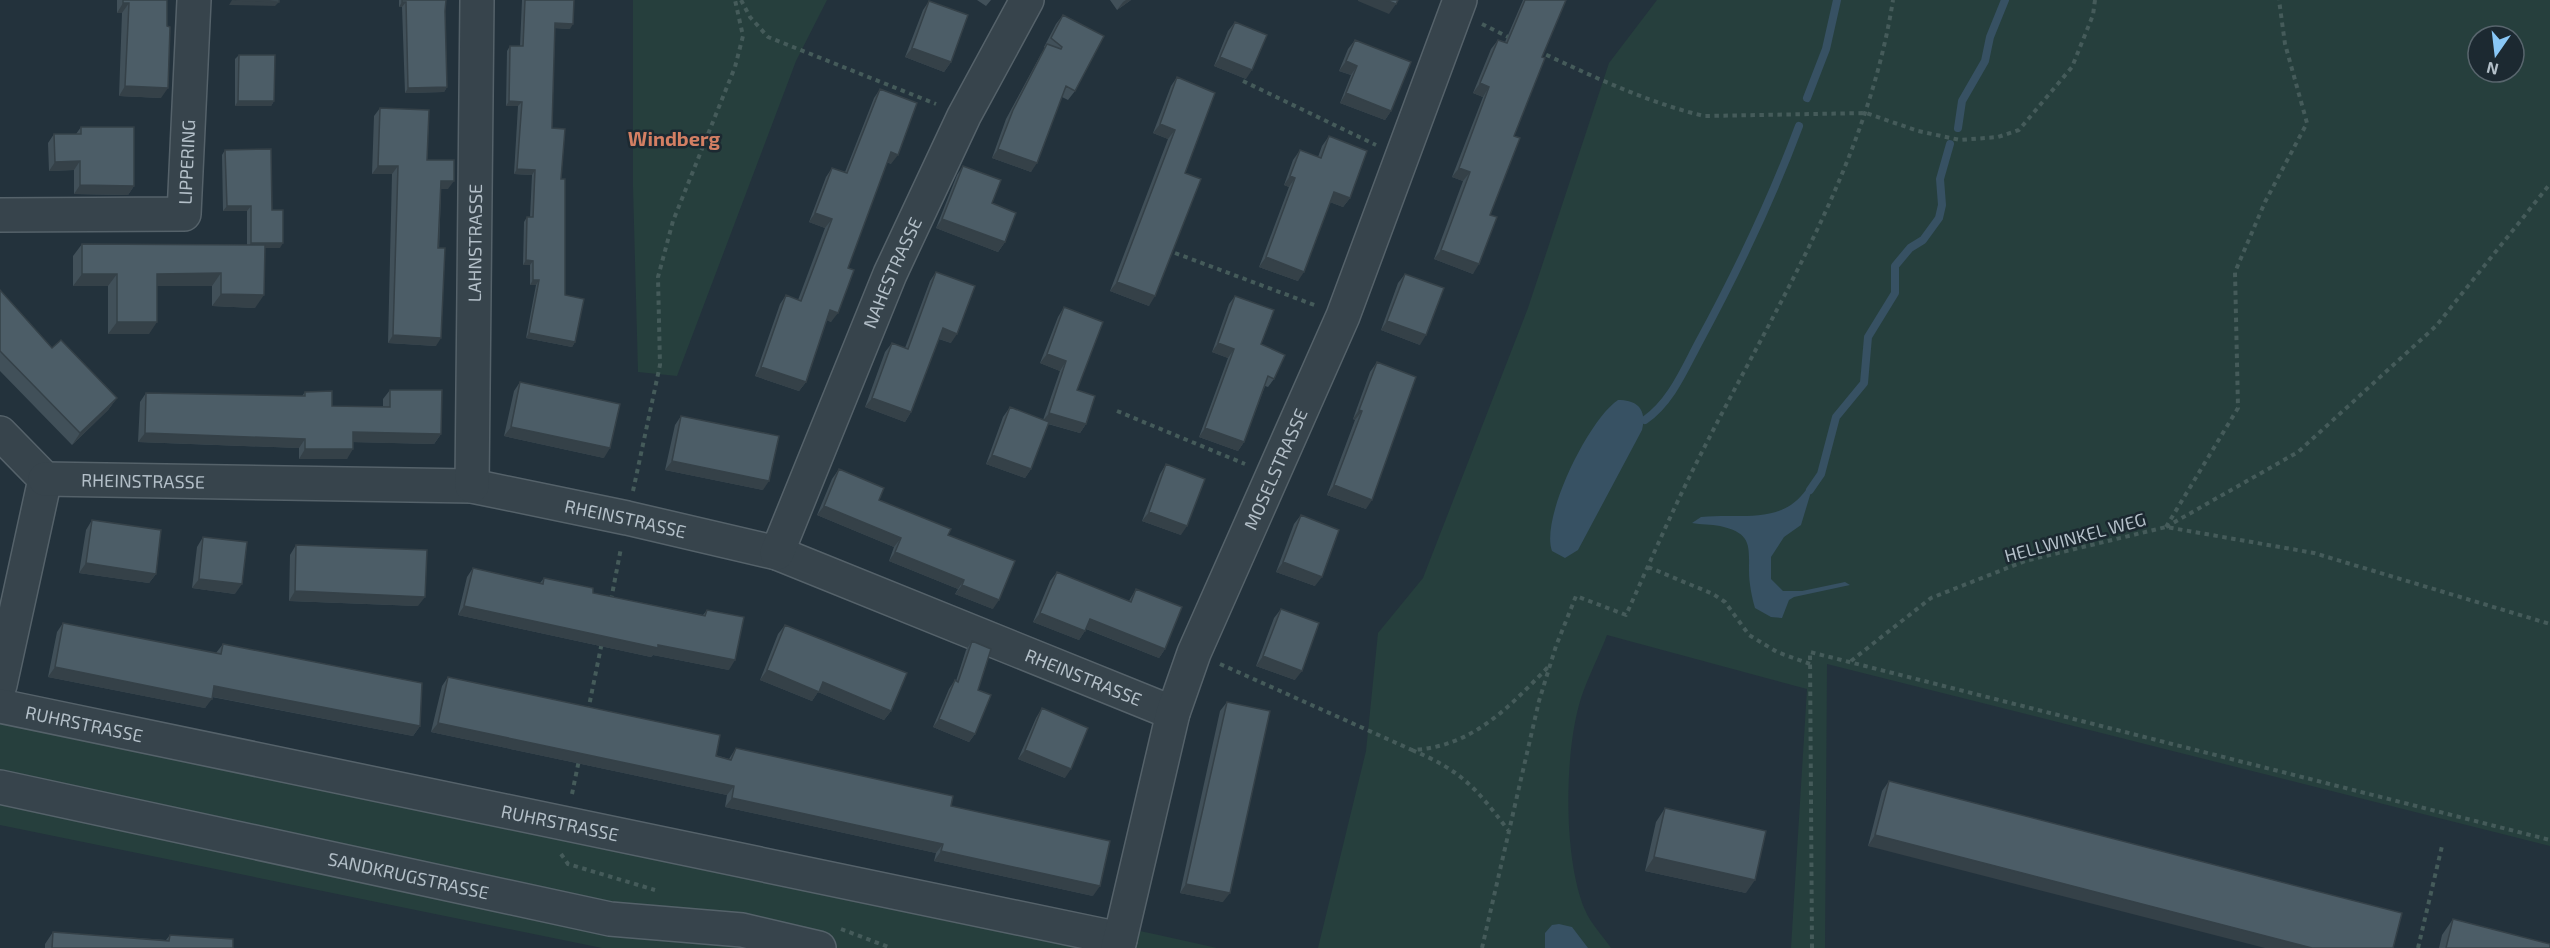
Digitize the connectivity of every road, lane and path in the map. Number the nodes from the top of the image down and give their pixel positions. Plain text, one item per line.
1 (194, 0) edge
2 (477, 0) edge
3 (735, 0) edge
4 (741, 0) edge
5 (1027, 0) edge
6 (1893, 0) edge
7 (2095, 0) edge
8 (2279, 0) edge
9 (1458, 6) edge
10 (1518, 41) edge
11 (1528, 46) edge
12 (1243, 81) edge
13 (1866, 113) junction
14 (964, 116) junction
15 (1401, 157) junction
16 (2550, 184) edge
17 (0, 215) edge
18 (1175, 253) edge
19 (1343, 316) junction
20 (1117, 411) dead end
21 (0, 433) edge
22 (1271, 475) junction
23 (45, 479) junction
24 (472, 486) junction
25 (627, 518) junction
26 (2166, 527) junction
27 (777, 553) junction
28 (1648, 567) junction
29 (608, 612) edge
30 (2550, 624) edge
31 (604, 636) edge
32 (1194, 653) junction
33 (1851, 661) junction
34 (1550, 664) junction
35 (1810, 664) junction
36 (0, 685) edge
37 (0, 706) edge
38 (1173, 714) junction
39 (587, 718) edge
40 (1412, 750) junction
41 (580, 753) edge
42 (0, 787) edge
43 (566, 824) junction
44 (1508, 831) junction
45 (2550, 840) edge
46 (2442, 846) dead end
47 (1119, 944) edge
48 (819, 948) edge
49 (1482, 948) edge
50 (1812, 948) edge
51 (2418, 948) edge

1 - 17 street, LIPPERING
2 - 24 street, LAHNSTRASSE
3 - 25 path
4 - 14 path
5 - 14 street, NAHESTRASSE
6 - 13 path
7 - 13 path
8 - 26 path
9 - 10 path
9 - 15 street, MOSELSTRASSE
11 - 13 path
12 - 15 path
13 - 28 path
14 - 27 street, NAHESTRASSE
15 - 19 street, MOSELSTRASSE
16 - 26 path
18 - 19 path
19 - 22 street, MOSELSTRASSE
20 - 22 path
21 - 23 street
22 - 32 street, MOSELSTRASSE
23 - 24 street, RHEINSTRASSE
23 - 36 street
24 - 25 street, RHEINSTRASSE
25 - 27 street, RHEINSTRASSE
25 - 29 path
26 - 30 path, HELLWINKEL WEG
26 - 33 path, HELLWINKEL WEG
27 - 38 street, RHEINSTRASSE
28 - 34 path
28 - 35 path
31 - 39 path
32 - 38 street, MOSELSTRASSE
32 - 40 path
33 - 35 path
33 - 45 path
34 - 40 path
34 - 44 path
35 - 50 path
37 - 43 street, RUHRSTRASSE
38 - 47 street, MOSELSTRASSE
40 - 44 path
41 - 43 path
42 - 48 street, SANDKRUGSTRASSE
43 - 47 street, RUHRSTRASSE
44 - 49 path
46 - 51 path

